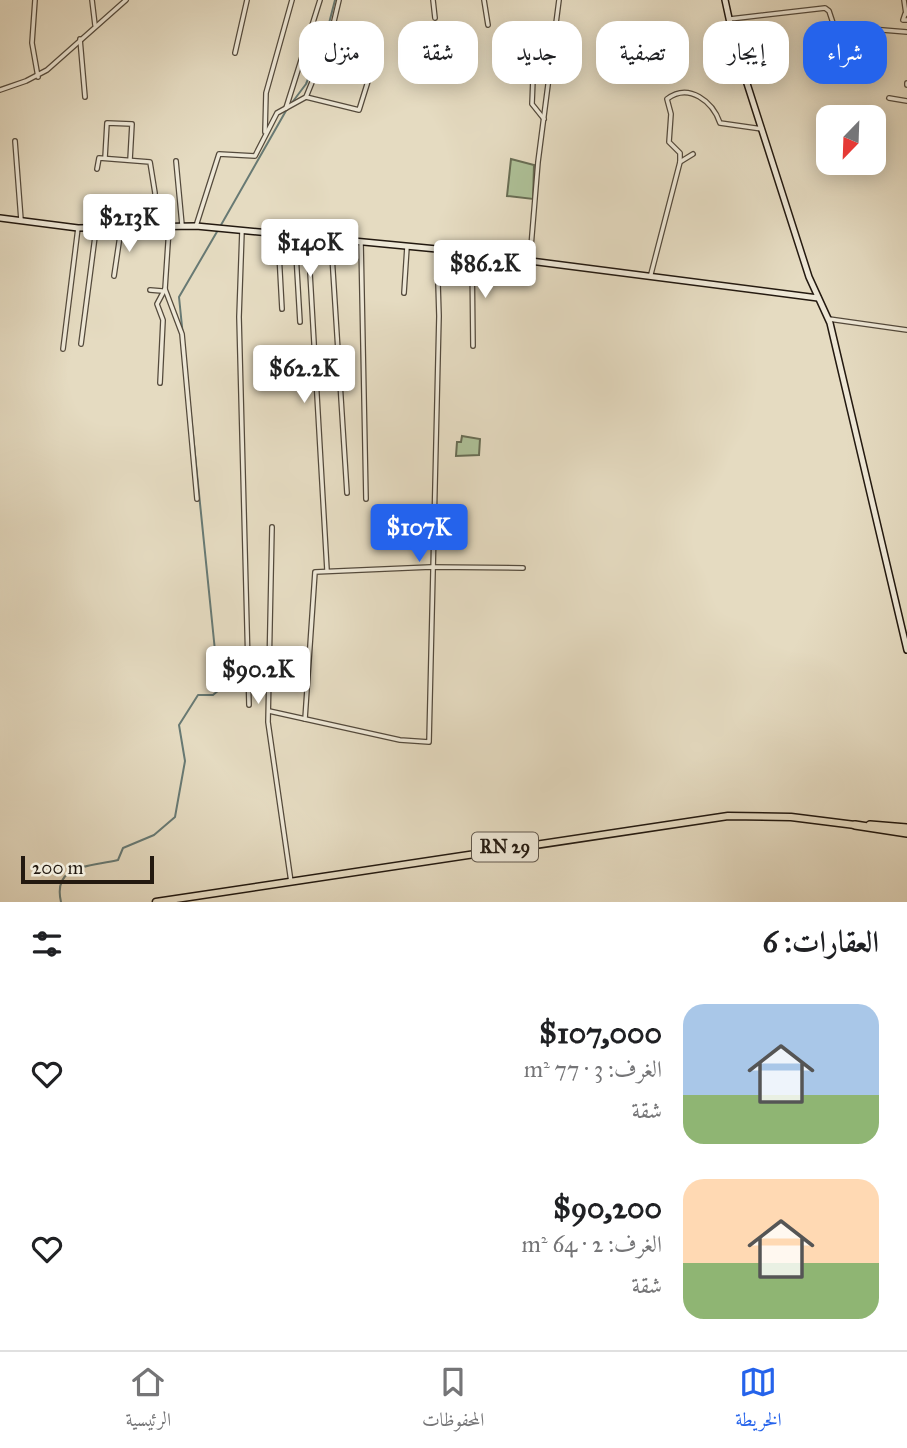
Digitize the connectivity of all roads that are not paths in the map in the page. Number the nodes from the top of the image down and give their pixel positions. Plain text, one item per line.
1 (35, 0) edge
2 (92, 0) edge
3 (126, 0) edge
4 (247, 0) edge
5 (292, 0) edge
6 (320, 0) edge
7 (339, 0) edge
8 (433, 0) edge
9 (484, 0) edge
10 (559, 0) edge
11 (725, 0) edge
12 (904, 0) edge
13 (906, 13) edge
14 (435, 18) dead end
15 (728, 20) junction
16 (907, 20) edge
17 (557, 21) edge
18 (95, 25) junction
19 (488, 25) dead end
20 (907, 33) edge
21 (80, 39) junction
22 (235, 53) dead end
23 (38, 77) junction
24 (367, 84) edge
25 (534, 84) edge
26 (549, 84) edge
27 (0, 90) edge
28 (85, 97) dead end
29 (306, 97) junction
30 (889, 98) dead end
31 (907, 101) edge
32 (286, 108) junction
33 (544, 119) junction
34 (762, 129) junction
35 (264, 134) junction
36 (15, 141) dead end
37 (693, 154) dead end
38 (104, 158) junction
39 (130, 160) junction
40 (176, 161) dead end
41 (680, 162) junction
42 (97, 169) dead end
43 (0, 218) edge
44 (21, 222) junction
45 (196, 226) junction
46 (182, 227) junction
47 (78, 228) junction
48 (169, 228) junction
49 (96, 229) junction
50 (121, 229) junction
51 (153, 229) junction
52 (242, 231) junction
53 (278, 235) junction
54 (295, 237) junction
55 (308, 238) junction
56 (331, 240) junction
57 (360, 242) junction
58 (407, 247) junction
59 (437, 249) junction
60 (472, 253) junction
61 (530, 259) junction
62 (651, 274) junction
63 (114, 276) dead end
64 (149, 290) dead end
65 (164, 290) junction
66 (404, 293) dead end
67 (818, 298) junction
68 (282, 309) dead end
69 (828, 318) junction
70 (300, 322) dead end
71 (907, 330) edge
72 (81, 344) dead end
73 (472, 346) dead end
74 (63, 349) dead end
75 (160, 383) dead end
76 (347, 493) dead end
77 (197, 499) dead end
78 (366, 499) dead end
79 (272, 527) dead end
80 (431, 567) junction
81 (523, 568) dead end
82 (327, 570) junction
83 (907, 649) edge
84 (249, 705) dead end
85 (269, 711) junction
86 (304, 719) junction
87 (855, 825) joint
88 (907, 830) edge
89 (291, 882) junction
90 (156, 902) edge

1 - 23 street
2 - 18 street
3 - 18 street
4 - 22 street
5 - 35 street
6 - 32 street
7 - 29 street
8 - 14 street
9 - 19 street
10 - 17 street
11 - 15 street
12 - 13 street
13 - 16 street
15 - 20 street
15 - 34 street
18 - 21 street
21 - 23 street
21 - 28 street
23 - 27 street
24 - 29 street
25 - 33 street
26 - 33 street
29 - 32 street
30 - 31 street
32 - 35 street
33 - 61 street
34 - 41 street
34 - 67 street
35 - 45 street
36 - 44 street
37 - 41 street
38 - 39 street
38 - 39 street
38 - 42 street
39 - 51 street
40 - 46 street
41 - 62 street
43 - 44 street
44 - 47 street
45 - 46 street
45 - 52 street
46 - 48 street
47 - 49 street
47 - 74 street
48 - 51 street
48 - 65 street
49 - 50 street
49 - 72 street
50 - 51 street
50 - 63 street
52 - 53 street
52 - 84 street
53 - 54 street
53 - 68 street
54 - 55 street
54 - 70 street
55 - 56 street
55 - 82 street
56 - 57 street
56 - 76 street
57 - 58 street
57 - 78 street
58 - 59 street
58 - 66 street
59 - 60 street
59 - 80 street
60 - 61 street
60 - 73 street
61 - 62 street
62 - 67 street
64 - 65 street
65 - 75 street
65 - 77 street
67 - 69 street
69 - 71 street
69 - 83 street
79 - 85 street
80 - 81 street
80 - 82 street
80 - 86 street
82 - 86 street
85 - 86 street
85 - 89 street
87 - 88 highway, RN 29
87 - 89 main road, RN 29
89 - 90 main road, RN 29

